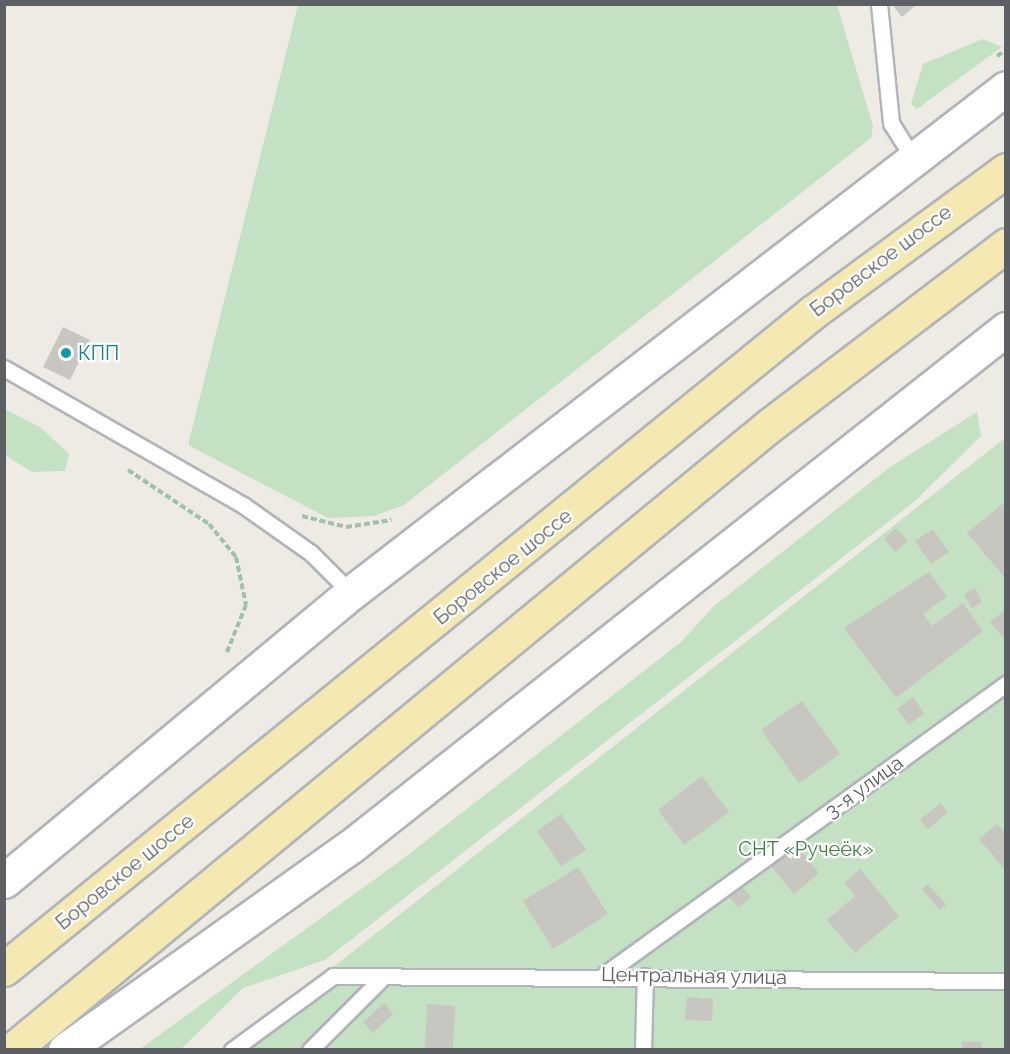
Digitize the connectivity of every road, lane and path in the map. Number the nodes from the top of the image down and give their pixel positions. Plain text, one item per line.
1 (879, 4) edge
2 (1005, 88) edge
3 (912, 156) junction
4 (1005, 170) edge
5 (1005, 245) edge
6 (1005, 329) edge
7 (4, 368) edge
8 (128, 470) dead end
9 (294, 511) dead end
10 (398, 516) dead end
11 (351, 593) junction
12 (222, 658) dead end
13 (1005, 684) edge
14 (4, 881) edge
15 (4, 969) edge
16 (605, 975) junction
17 (645, 976) junction
18 (383, 977) junction
19 (1005, 981) edge
20 (12, 1050) edge
21 (65, 1050) edge
22 (232, 1050) edge
23 (310, 1050) edge
24 (643, 1050) edge

1 - 3 lane
2 - 3 main road
3 - 11 main road
4 - 15 main road, Боровское шоссе
5 - 20 main road
6 - 21 main road
7 - 11 lane
8 - 12 path
9 - 10 path
11 - 14 main road
13 - 16 lane, 3-я улица
16 - 17 lane, Центральная улица
16 - 18 lane, Центральная улица
17 - 19 lane, Центральная улица
17 - 24 lane
18 - 22 lane, Центральная улица
18 - 23 lane

